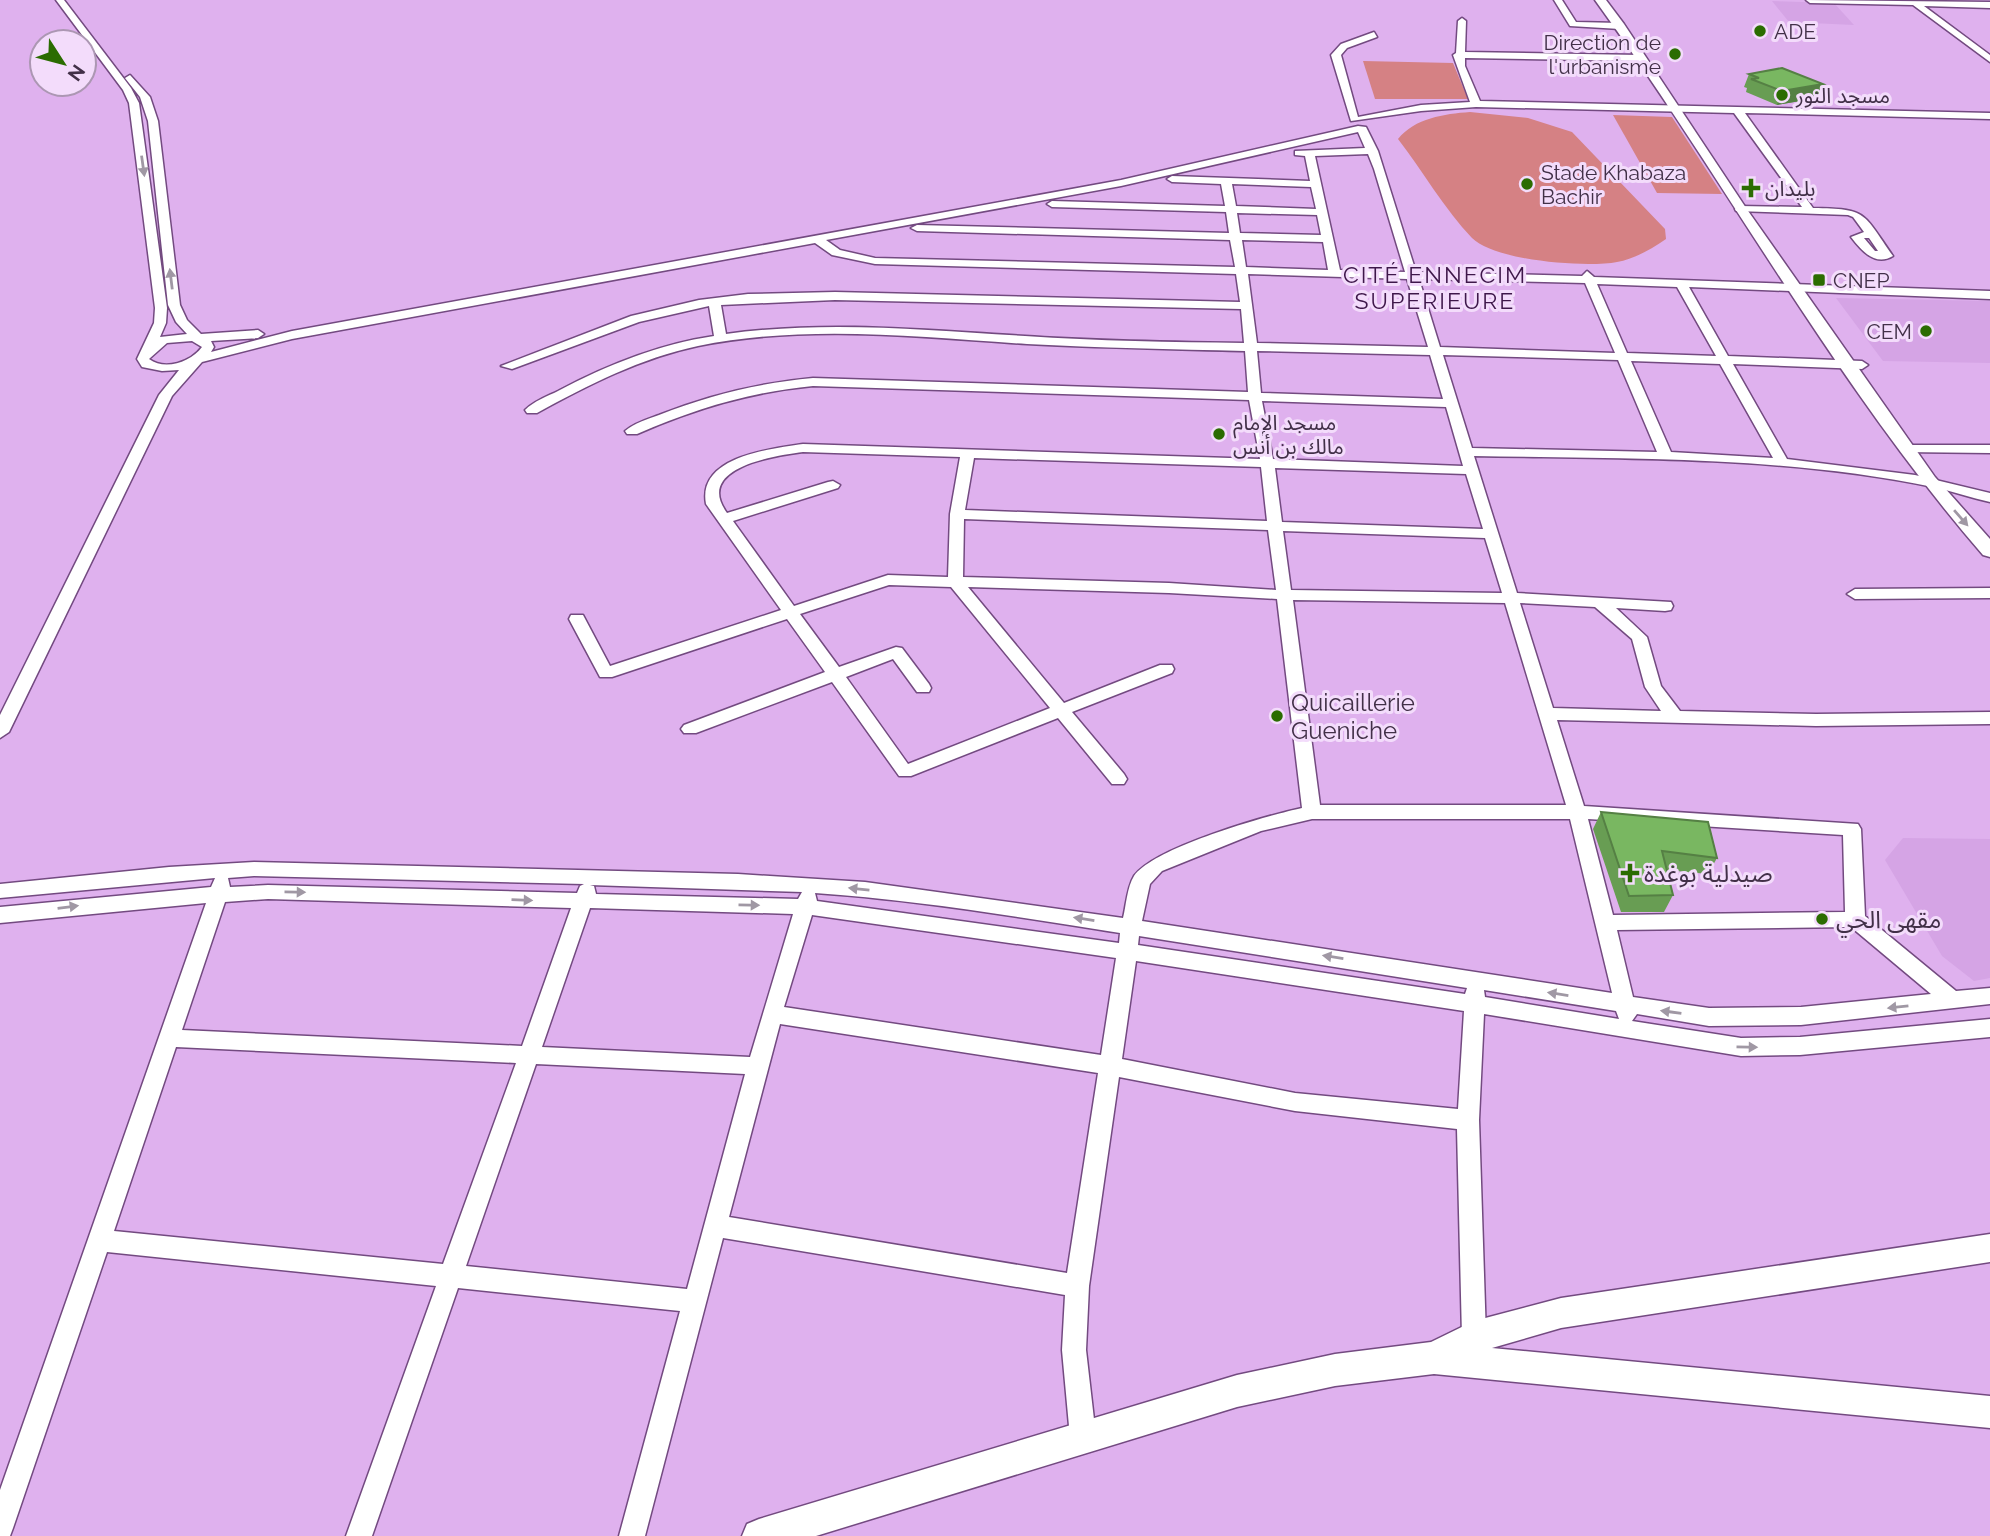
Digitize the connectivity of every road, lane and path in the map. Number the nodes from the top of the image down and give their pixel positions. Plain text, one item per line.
1 (60, 0) edge
2 (69, 0) edge
3 (1558, 0) edge
4 (1600, 0) edge
5 (1610, 0) edge
6 (1810, 0) edge
7 (1920, 3) junction
8 (1990, 5) edge
9 (1462, 21) dead end
10 (1620, 26) junction
11 (1374, 35) dead end
12 (1987, 52) edge
13 (1458, 55) junction
14 (1640, 58) junction
15 (1476, 104) junction
16 (1681, 112) junction
17 (1739, 113) junction
18 (152, 118) junction
19 (1990, 118) edge
20 (134, 121) junction
21 (1365, 129) junction
22 (1309, 152) junction
23 (1254, 153) junction
24 (1144, 178) junction
25 (1226, 181) junction
26 (1315, 184) junction
27 (1017, 202) junction
28 (1745, 209) junction
29 (1810, 210) junction
30 (1231, 211) junction
31 (1320, 212) junction
32 (898, 221) junction
33 (1872, 235) dead end
34 (1235, 237) junction
35 (817, 239) junction
36 (1326, 239) junction
37 (1241, 271) junction
38 (1409, 272) junction
39 (1335, 274) junction
40 (1588, 278) junction
41 (1681, 284) junction
42 (1800, 286) junction
43 (1990, 290) edge
44 (1990, 295) edge
45 (714, 302) junction
46 (1247, 306) junction
47 (199, 338) junction
48 (720, 339) junction
49 (1251, 346) junction
50 (149, 348) junction
51 (1436, 350) junction
52 (1621, 355) junction
53 (195, 360) junction
54 (1726, 360) junction
55 (1855, 364) junction
56 (507, 366) dead end
57 (153, 367) junction
58 (166, 395) junction
59 (1255, 396) junction
60 (1452, 403) junction
61 (532, 410) dead end
62 (632, 431) dead end
63 (1915, 449) junction
64 (1990, 449) edge
65 (968, 452) junction
66 (1466, 452) junction
67 (1665, 454) junction
68 (1267, 462) junction
69 (1782, 462) junction
70 (1472, 470) junction
71 (1929, 481) junction
72 (833, 485) dead end
73 (1950, 486) junction
74 (1990, 498) edge
75 (957, 514) junction
76 (724, 519) junction
77 (1275, 528) junction
78 (1990, 530) edge
79 (1491, 534) junction
80 (1990, 551) edge
81 (955, 582) junction
82 (1990, 593) edge
83 (1855, 594) dead end
84 (1284, 595) junction
85 (1511, 598) junction
86 (1600, 603) junction
87 (1665, 606) dead end
88 (790, 612) junction
89 (577, 618) dead end
90 (1166, 669) dead end
91 (834, 673) junction
92 (923, 688) dead end
93 (1060, 711) junction
94 (1547, 715) junction
95 (1675, 717) junction
96 (1990, 718) edge
97 (690, 729) dead end
98 (0, 732) edge
99 (1118, 779) dead end
100 (1312, 812) junction
101 (1577, 812) junction
102 (227, 870) junction
103 (591, 878) junction
104 (811, 884) junction
105 (0, 891) edge
106 (218, 893) junction
107 (583, 902) junction
108 (806, 907) junction
109 (0, 915) edge
110 (1855, 919) junction
111 (1605, 923) junction
112 (1131, 926) junction
113 (1128, 951) junction
114 (1475, 993) junction
115 (1954, 1001) junction
116 (1986, 1002) edge
117 (1625, 1005) junction
118 (772, 1014) junction
119 (1990, 1028) edge
120 (1631, 1031) junction
121 (168, 1038) junction
122 (528, 1054) junction
123 (758, 1066) junction
124 (1111, 1066) junction
125 (1468, 1120) junction
126 (716, 1226) junction
127 (99, 1240) junction
128 (1990, 1248) edge
129 (449, 1277) junction
130 (1077, 1286) junction
131 (695, 1301) junction
132 (1474, 1338) junction
133 (1434, 1359) junction
134 (1990, 1412) edge
135 (1083, 1437) junction
136 (0, 1528) edge
137 (359, 1536) edge
138 (632, 1536) edge
139 (759, 1536) edge

1 - 20 street
2 - 18 street
3 - 10 street
4 - 10 street
5 - 16 street
6 - 7 street
7 - 8 street
7 - 12 street
9 - 13 street
10 - 14 street
11 - 21 street
13 - 14 street
13 - 15 street
14 - 16 street
15 - 16 street
15 - 21 street
16 - 17 street
16 - 21 street
16 - 28 street
17 - 19 street
17 - 29 street
18 - 20 street
47 -> 18 street
20 -> 50 street
21 - 22 street
21 - 23 street
21 - 32 street
21 - 38 street
22 - 23 street
22 - 26 street
23 - 24 street
24 - 25 street
24 - 27 street
25 - 26 street
25 - 30 street
26 - 31 street
27 - 30 street
27 - 32 street
28 - 29 street
28 - 42 street
29 - 33 street
30 - 31 street
30 - 34 street
31 - 36 street
32 - 34 street
32 - 35 street
32 - 47 street
34 - 36 street
34 - 37 street
35 - 37 street
35 - 53 street
36 - 39 street
37 - 39 street
37 - 46 street
38 - 39 street
38 - 40 street
38 - 51 street
40 - 41 street
40 - 42 street
40 - 52 street
41 - 42 street
41 - 54 street
42 - 43 street
42 - 44 street
42 - 55 street
45 - 46 street
45 - 48 street
45 - 56 street
46 - 49 street
47 - 50 street
47 - 53 street
48 - 49 street
48 - 61 street
49 - 51 street
49 - 59 street
50 - 57 street
51 - 52 street
51 - 60 street
52 - 54 street
52 - 67 street
53 - 57 street
53 - 58 street
54 - 55 street
54 - 69 street
55 - 63 street
57 - 58 street
58 - 98 street
59 - 60 street
59 - 62 street
59 - 68 street
60 - 66 street
63 - 64 street
63 - 71 street
63 - 73 street
65 - 68 street
65 - 75 street
65 - 76 street
66 - 67 street
66 - 70 street
67 - 69 street
68 - 70 street
68 - 77 street
69 - 71 street
70 - 79 street
71 - 73 street
71 -> 80 street
72 - 76 street
73 - 74 street
73 - 78 street
75 - 77 street
75 - 81 street
76 - 88 street
77 - 79 street
77 - 84 street
79 - 85 street
81 - 84 street
81 - 88 street
81 - 93 street
82 - 83 street
84 - 85 street
84 - 100 street
85 - 86 street
85 - 94 street
86 - 87 street
86 - 95 street
88 - 89 street
88 - 91 street
90 - 93 street
91 - 92 street
91 - 93 street
91 - 97 street
93 - 99 street
94 - 95 street
94 - 101 street
95 - 96 street
100 - 101 street
100 - 112 street
101 - 110 street
101 - 111 street
102 - 103 street
102 - 105 street
102 - 106 street
103 - 104 street
103 - 107 street
104 - 108 street
112 -> 104 street
106 -> 107 street
109 -> 106 street
106 - 121 street
107 -> 108 street
107 - 122 street
108 - 113 street
108 - 118 street
110 - 111 street
110 - 115 street
111 - 117 street
112 - 113 street
114 -> 112 street
113 - 114 street
113 - 124 street
117 -> 114 street
114 - 120 street
114 - 125 street
115 - 116 street
115 -> 117 street
117 - 120 street
118 - 123 street
118 - 124 street
120 -> 119 street
121 - 122 street
121 - 127 street
122 - 123 street
122 - 129 street
123 - 126 street
124 - 125 street
124 - 130 street
125 - 132 street
126 - 130 street
126 - 131 street
127 - 129 street
127 - 136 street
128 - 132 street
129 - 131 street
129 - 137 street
130 - 135 street
131 - 138 street
132 - 133 street
133 - 134 street
133 - 135 street
135 - 139 street

